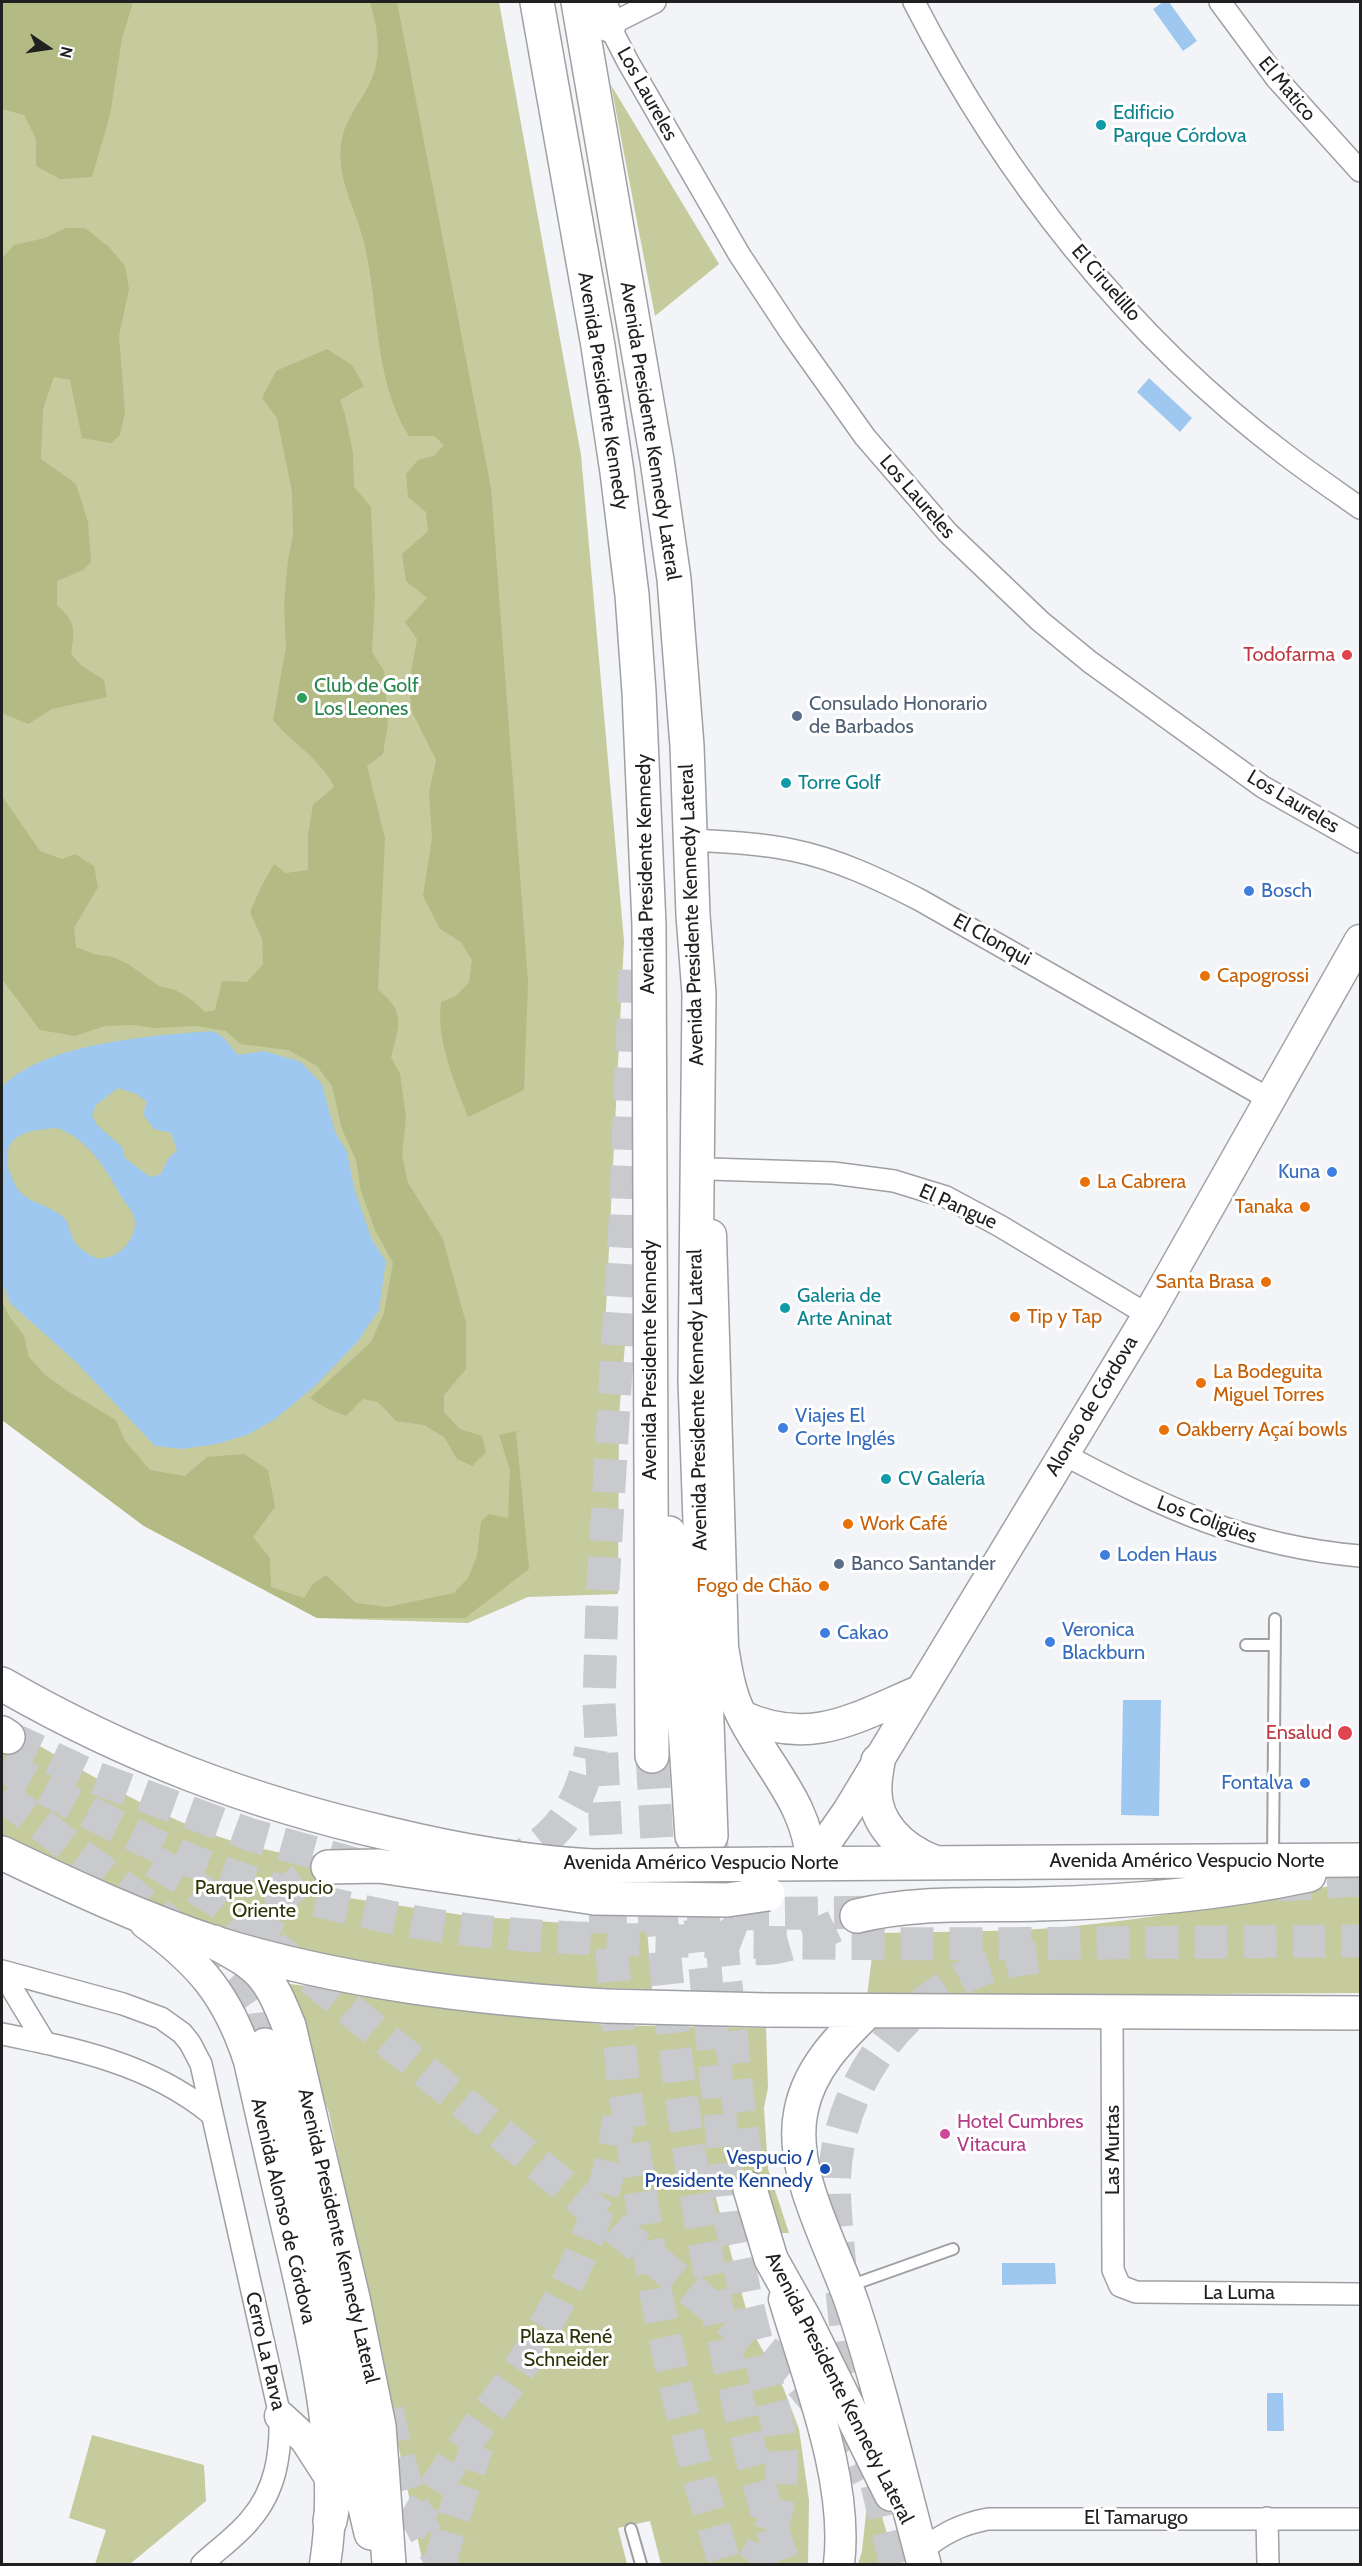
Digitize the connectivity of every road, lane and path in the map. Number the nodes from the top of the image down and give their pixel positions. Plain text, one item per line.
1 (537, 2) edge
2 (578, 2) edge
3 (655, 2) edge
4 (914, 2) edge
5 (1220, 2) edge
6 (604, 13) edge
7 (1360, 171) edge
8 (1360, 508) edge
9 (691, 840) junction
10 (1360, 842) edge
11 (1360, 940) edge
12 (699, 994) junction
13 (1271, 1100) junction
14 (710, 1168) junction
15 (1148, 1315) junction
16 (650, 1370) junction
17 (1063, 1454) junction
18 (1360, 1556) edge
19 (1275, 1619) dead end
20 (1246, 1645) dead end
21 (1274, 1645) junction
22 (2, 1684) edge
23 (919, 1691) junction
24 (742, 1716) junction
25 (652, 1756) tunnel mouth
26 (878, 1761) junction
27 (2, 1852) edge
28 (1273, 1861) junction
29 (1360, 1862) edge
30 (936, 1863) junction
31 (811, 1864) junction
32 (328, 1867) tunnel mouth
33 (769, 1879) junction
34 (123, 1907) junction
35 (857, 1916) tunnel mouth
36 (214, 1942) junction
37 (2, 1972) edge
38 (868, 2011) junction
39 (1112, 2012) junction
40 (1360, 2013) edge
41 (2, 2034) edge
42 (45, 2043) junction
43 (266, 2045) tunnel mouth
44 (210, 2113) junction
45 (750, 2188) tunnel mouth
46 (952, 2249) dead end
47 (771, 2259) junction
48 (1120, 2286) joint
49 (846, 2287) junction
50 (1360, 2294) edge
51 (347, 2404) junction
52 (280, 2416) junction
53 (379, 2426) junction
54 (330, 2478) junction
55 (1267, 2518) junction
56 (1360, 2519) edge
57 (330, 2521) junction
58 (631, 2529) dead end
59 (922, 2558) edge
60 (202, 2565) edge
61 (325, 2565) edge
62 (380, 2565) edge
63 (389, 2565) edge
64 (404, 2565) edge
65 (641, 2565) edge
66 (839, 2565) edge
67 (1268, 2565) edge

1 - 16 main road, Avenida Presidente Kennedy
2 - 9 main road, Avenida Presidente Kennedy Lateral
3 - 6 street
4 - 8 street, El Ciruelillo
5 - 7 street, El Matico
6 - 10 street, Los Laureles
9 - 12 main road, Avenida Presidente Kennedy Lateral
9 - 13 street, El Clonqui
11 - 13 main road, Alonso de Córdova
12 - 14 main road
12 - 16 main road, Avenida Presidente Kennedy Lateral
13 - 15 main road, Alonso de Córdova
14 - 15 street, El Pangue
14 - 24 main road, Avenida Presidente Kennedy Lateral
15 - 17 main road, Alonso de Córdova
16 - 25 main road, Avenida Presidente Kennedy
17 - 18 street, Los Coligües
17 - 23 main road, Alonso de Córdova
19 - 21 lane
20 - 21 lane
21 - 28 lane
22 - 33 main road, Avenida Américo Vespucio Norte, bridge
23 - 24 main road
23 - 26 main road, Alonso de Córdova
24 - 31 main road, Avenida Presidente Kennedy Lateral
26 - 30 main road
26 - 31 main road, Alonso de Córdova
27 - 34 main road
28 - 29 main road, Avenida Américo Vespucio Norte
28 - 30 main road, Avenida Américo Vespucio Norte
29 - 35 main road
30 - 31 main road, Avenida Américo Vespucio Norte
31 - 33 main road, Avenida Américo Vespucio Norte
32 - 33 main road, bridge
34 - 36 main road
34 - 54 main road, Avenida Alonso de Córdova
36 - 38 main road, bridge
36 - 53 main road, Avenida Presidente Kennedy Lateral
37 - 42 street
37 - 44 street, Cerro La Parva
38 - 39 main road
38 - 49 main road, Avenida Presidente Kennedy Lateral
39 - 40 main road
39 - 48 street, Las Murtas
41 - 42 street
42 - 44 street
43 - 51 main road
44 - 52 street, Cerro La Parva
45 - 47 main road, Avenida Presidente Kennedy Lateral
46 - 49 lane
47 - 59 main road, Avenida Presidente Kennedy Lateral
47 - 66 main road
48 - 50 street, La Luma
49 - 59 main road, Avenida Presidente Kennedy Lateral
51 - 57 main road
51 - 62 main road
52 - 54 main road
52 - 60 street, Cerro La Parva
53 - 63 main road, Avenida Presidente Kennedy Lateral
53 - 64 main road
54 - 57 main road, Avenida Alonso de Córdova
55 - 56 street, El Tamarugo
55 - 59 street, El Tamarugo
55 - 67 street
57 - 61 main road, Avenida Alonso de Córdova
58 - 65 lane

